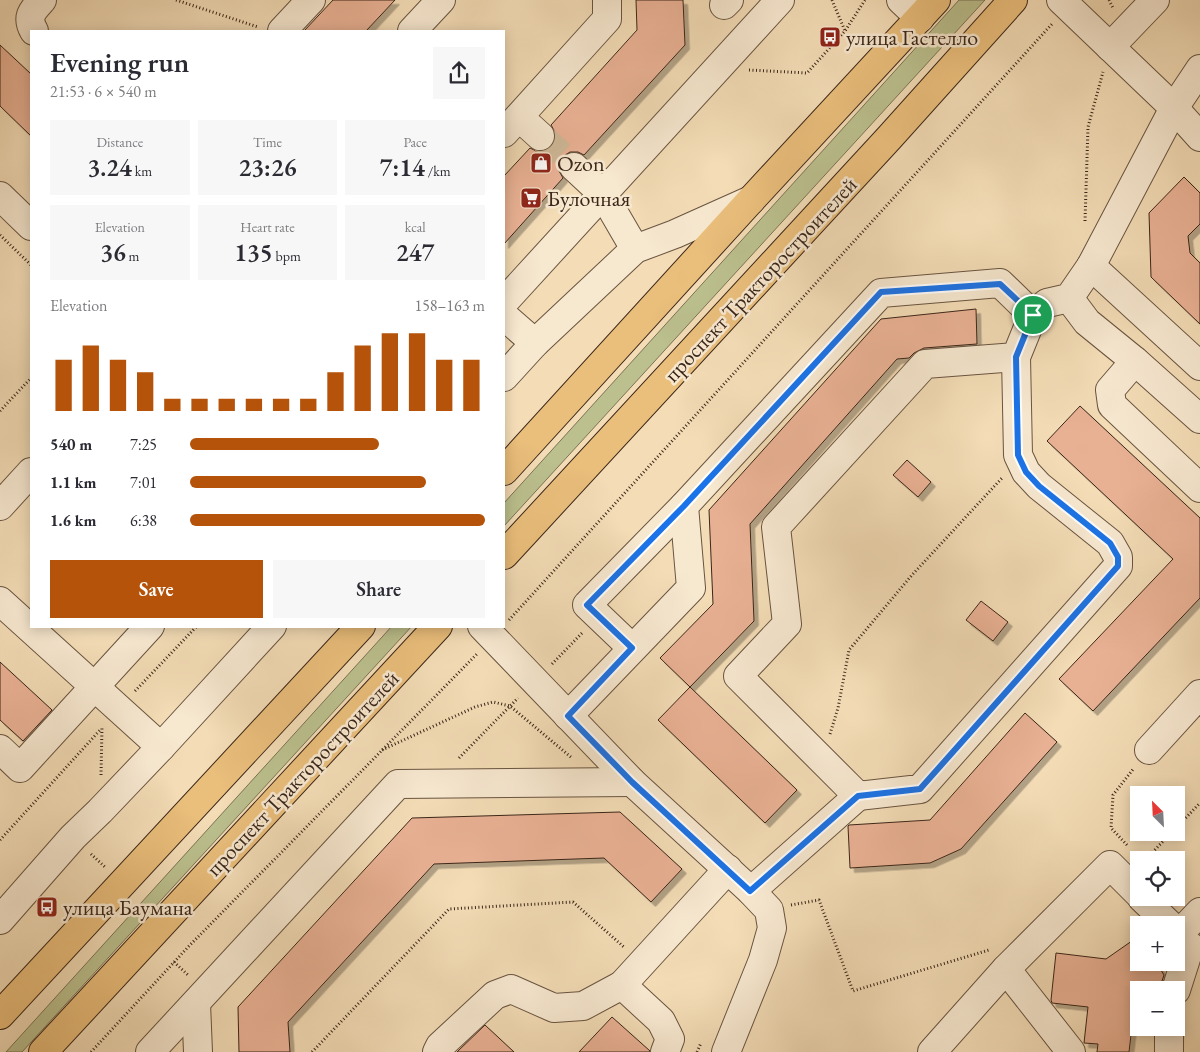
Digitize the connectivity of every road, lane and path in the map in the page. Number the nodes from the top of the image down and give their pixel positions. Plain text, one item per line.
1 (42, 0) edge
2 (176, 0) edge
3 (311, 0) edge
4 (441, 0) edge
5 (607, 0) edge
6 (780, 0) edge
7 (832, 0) edge
8 (865, 0) edge
9 (1013, 0) edge
10 (1155, 0) edge
11 (1064, 4) edge
12 (919, 6) edge
13 (34, 30) edge
14 (273, 30) edge
15 (413, 30) edge
16 (845, 31) junction
17 (1110, 47) junction
18 (1200, 68) edge
19 (717, 69) junction
20 (1174, 108) junction
21 (511, 125) edge
22 (540, 136) tunnel mouth
23 (1200, 137) edge
24 (574, 167) tunnel mouth
25 (603, 194) junction
26 (0, 196) edge
27 (751, 200) junction
28 (30, 225) edge
29 (1085, 231) dead end
30 (0, 235) edge
31 (635, 249) junction
32 (30, 264) edge
33 (1091, 266) junction
34 (1069, 298) junction
35 (505, 301) edge
36 (1033, 315) junction
37 (505, 317) edge
38 (535, 343) junction
39 (1016, 357) junction
40 (1135, 361) junction
41 (1200, 366) edge
42 (505, 376) edge
43 (30, 379) edge
44 (0, 411) edge
45 (1200, 419) edge
46 (1018, 455) junction
47 (505, 470) edge
48 (1200, 488) edge
49 (684, 506) junction
50 (505, 554) edge
51 (0, 601) edge
52 (505, 617) edge
53 (148, 628) edge
54 (270, 628) edge
55 (359, 628) edge
56 (436, 628) edge
57 (493, 630) edge
58 (632, 648) junction
59 (94, 688) junction
60 (1200, 694) edge
61 (568, 716) junction
62 (101, 728) dead end
63 (161, 747) junction
64 (0, 749) edge
65 (1149, 750) joint
66 (822, 761) junction
67 (632, 782) junction
68 (858, 796) junction
69 (1200, 803) edge
70 (1185, 819) edge
71 (0, 840) edge
72 (1163, 841) edge
73 (1154, 851) edge
74 (1110, 865) junction
75 (728, 869) junction
76 (1130, 885) edge
77 (750, 891) junction
78 (790, 906) dead end
79 (1150, 906) edge
80 (1200, 912) edge
81 (1160, 916) edge
82 (0, 920) edge
83 (1185, 935) edge
84 (1001, 958) junction
85 (174, 962) junction
86 (642, 962) junction
87 (189, 975) dead end
88 (622, 985) junction
89 (196, 1003) junction
90 (0, 1015) edge
91 (1169, 1036) edge
92 (43, 1052) edge
93 (91, 1052) edge
94 (150, 1052) edge
95 (198, 1052) edge
96 (312, 1052) edge
97 (437, 1052) edge
98 (665, 1052) edge
99 (726, 1052) edge
100 (932, 1052) edge
101 (1070, 1052) edge
102 (1169, 1052) edge

1 - 13 street
2 - 14 path
3 - 14 street
4 - 15 street
5 - 21 street
6 - 19 street
7 - 16 path
8 - 16 path
9 - 50 main road, проспект Тракторостроителей
10 - 17 street
11 - 17 street
11 - 52 path
12 - 27 main road
16 - 19 path
17 - 20 street
17 - 29 path
18 - 20 street
19 - 25 street
20 - 23 street
20 - 33 street
21 - 22 street
24 - 25 street
25 - 31 street
25 - 35 street
26 - 28 street
27 - 31 street
27 - 47 main road
30 - 32 path
31 - 38 street
33 - 34 street
33 - 41 street
34 - 36 street
34 - 40 street
36 - 39 street
36 - 49 street
37 - 38 street
38 - 42 street
39 - 46 street
39 - 66 street
40 - 45 street
40 - 48 street
43 - 44 path
46 - 66 path
46 - 68 street
49 - 58 street
49 - 58 street
51 - 59 street
53 - 59 street
54 - 63 street
55 - 90 main road
56 - 92 main road, проспект Тракторостроителей
57 - 61 street
57 - 85 path
58 - 61 street
59 - 63 street
59 - 64 street
60 - 65 street
61 - 67 street
62 - 71 path
63 - 82 street
65 - 74 path
66 - 68 street
67 - 75 street
67 - 89 street
68 - 77 street
69 - 70 path
72 - 73 path
74 - 76 street
74 - 84 street
75 - 77 street
75 - 86 street
77 - 99 street
78 - 84 path
79 - 81 street
80 - 83 street
84 - 100 street
84 - 101 street
85 - 87 path
85 - 93 path
86 - 88 street
86 - 96 path
88 - 97 street
88 - 98 street
89 - 94 street
89 - 95 street
91 - 102 street

